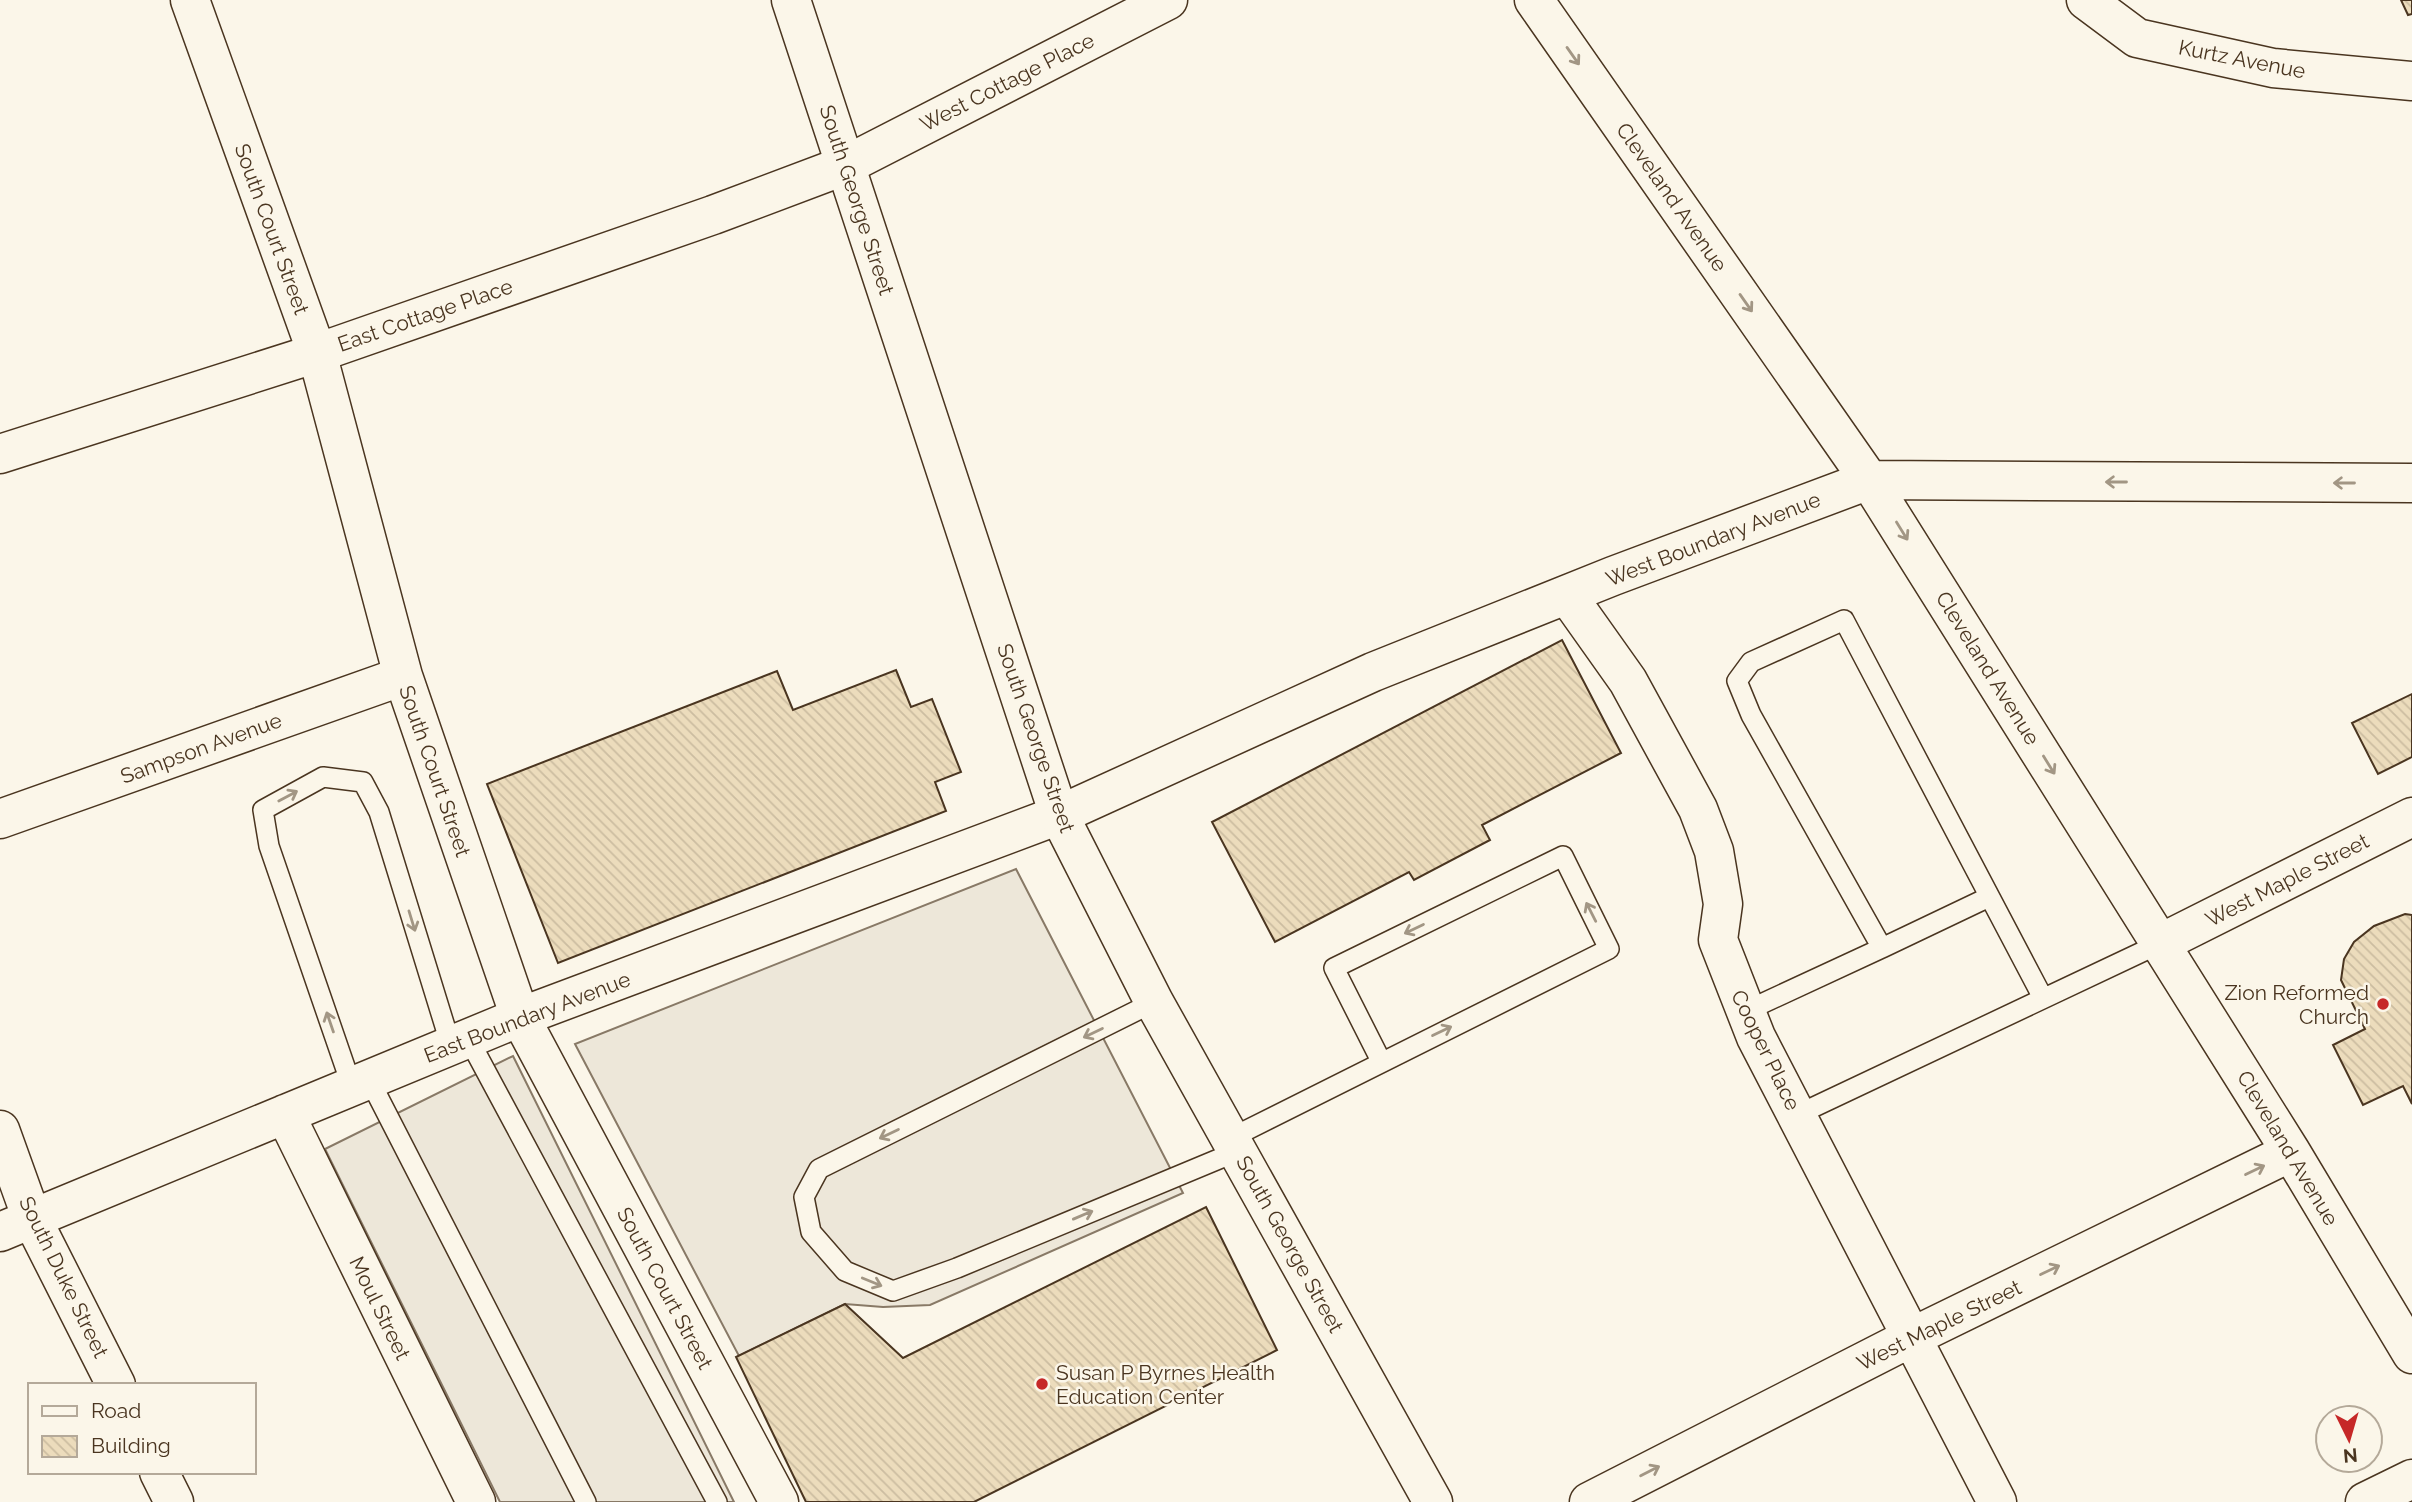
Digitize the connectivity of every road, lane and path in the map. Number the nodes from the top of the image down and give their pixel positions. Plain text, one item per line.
1 (190, 0) edge
2 (790, 0) edge
3 (1168, 0) edge
4 (1534, 0) edge
5 (2086, 0) edge
6 (2412, 82) edge
7 (846, 164) junction
8 (317, 353) junction
9 (0, 454) edge
10 (1870, 480) junction
11 (2412, 483) edge
12 (1567, 595) junction
13 (403, 676) junction
14 (1059, 815) junction
15 (2412, 817) edge
16 (0, 819) edge
17 (1989, 897) junction
18 (2161, 943) junction
19 (1882, 948) junction
20 (2043, 998) junction
21 (1154, 1002) junction
22 (1746, 1011) junction
23 (520, 1017) junction
24 (459, 1042) junction
25 (1381, 1061) junction
26 (361, 1083) junction
27 (285, 1114) junction
28 (1797, 1115) junction
29 (0, 1130) edge
30 (1235, 1144) junction
31 (2291, 1152) junction
32 (16, 1226) edge
33 (1910, 1338) junction
34 (2412, 1354) edge
35 (115, 1383) edge
36 (160, 1474) edge
37 (2412, 1479) edge
38 (174, 1502) edge
39 (475, 1502) edge
40 (586, 1502) edge
41 (717, 1502) edge
42 (779, 1502) edge
43 (1433, 1502) edge
44 (1589, 1502) edge
45 (1997, 1502) edge
46 (2365, 1502) edge

1 - 8 street, South Court Street
2 - 7 street, South George Street
3 - 7 street, West Cottage Place
4 -> 10 street, Cleveland Avenue
5 - 6 street, Kurtz Avenue
7 - 8 street, East Cottage Place
7 - 14 street, South George Street
8 - 9 street, East Cottage Place
8 - 13 street, South Court Street
11 -> 10 street, West Boundary Avenue
10 - 12 street, West Boundary Avenue
10 -> 18 street, Cleveland Avenue
12 - 14 street, West Boundary Avenue
12 - 22 street, Cooper Place
13 - 16 street, Sampson Avenue
13 - 23 street, South Court Street
14 - 21 street, South George Street
14 - 23 street, East Boundary Avenue
15 - 18 street, West Maple Street
17 - 19 lane
17 - 19 lane
17 - 20 lane
18 - 20 lane
18 - 31 street, Cleveland Avenue
19 - 22 lane
20 - 28 lane
21 - 30 street, South George Street
21 -> 30 lane
22 - 28 street, Cooper Place
23 - 24 street, East Boundary Avenue
23 - 42 street, South Court Street
24 - 26 street, East Boundary Avenue
26 -> 24 lane
24 - 41 lane
25 -> 25 lane
25 - 30 lane
26 - 27 street, East Boundary Avenue
26 - 40 lane
27 - 32 street, East Boundary Avenue
27 - 39 street, Moul Street
28 - 33 street, Cooper Place
29 - 32 street, South Duke Street
30 - 43 street, South George Street
33 -> 31 street, West Maple Street
31 - 34 street, Cleveland Avenue
32 - 35 street, South Duke Street
44 -> 33 street, West Maple Street
33 - 45 street, Cooper Place
36 - 38 street
37 - 46 street

